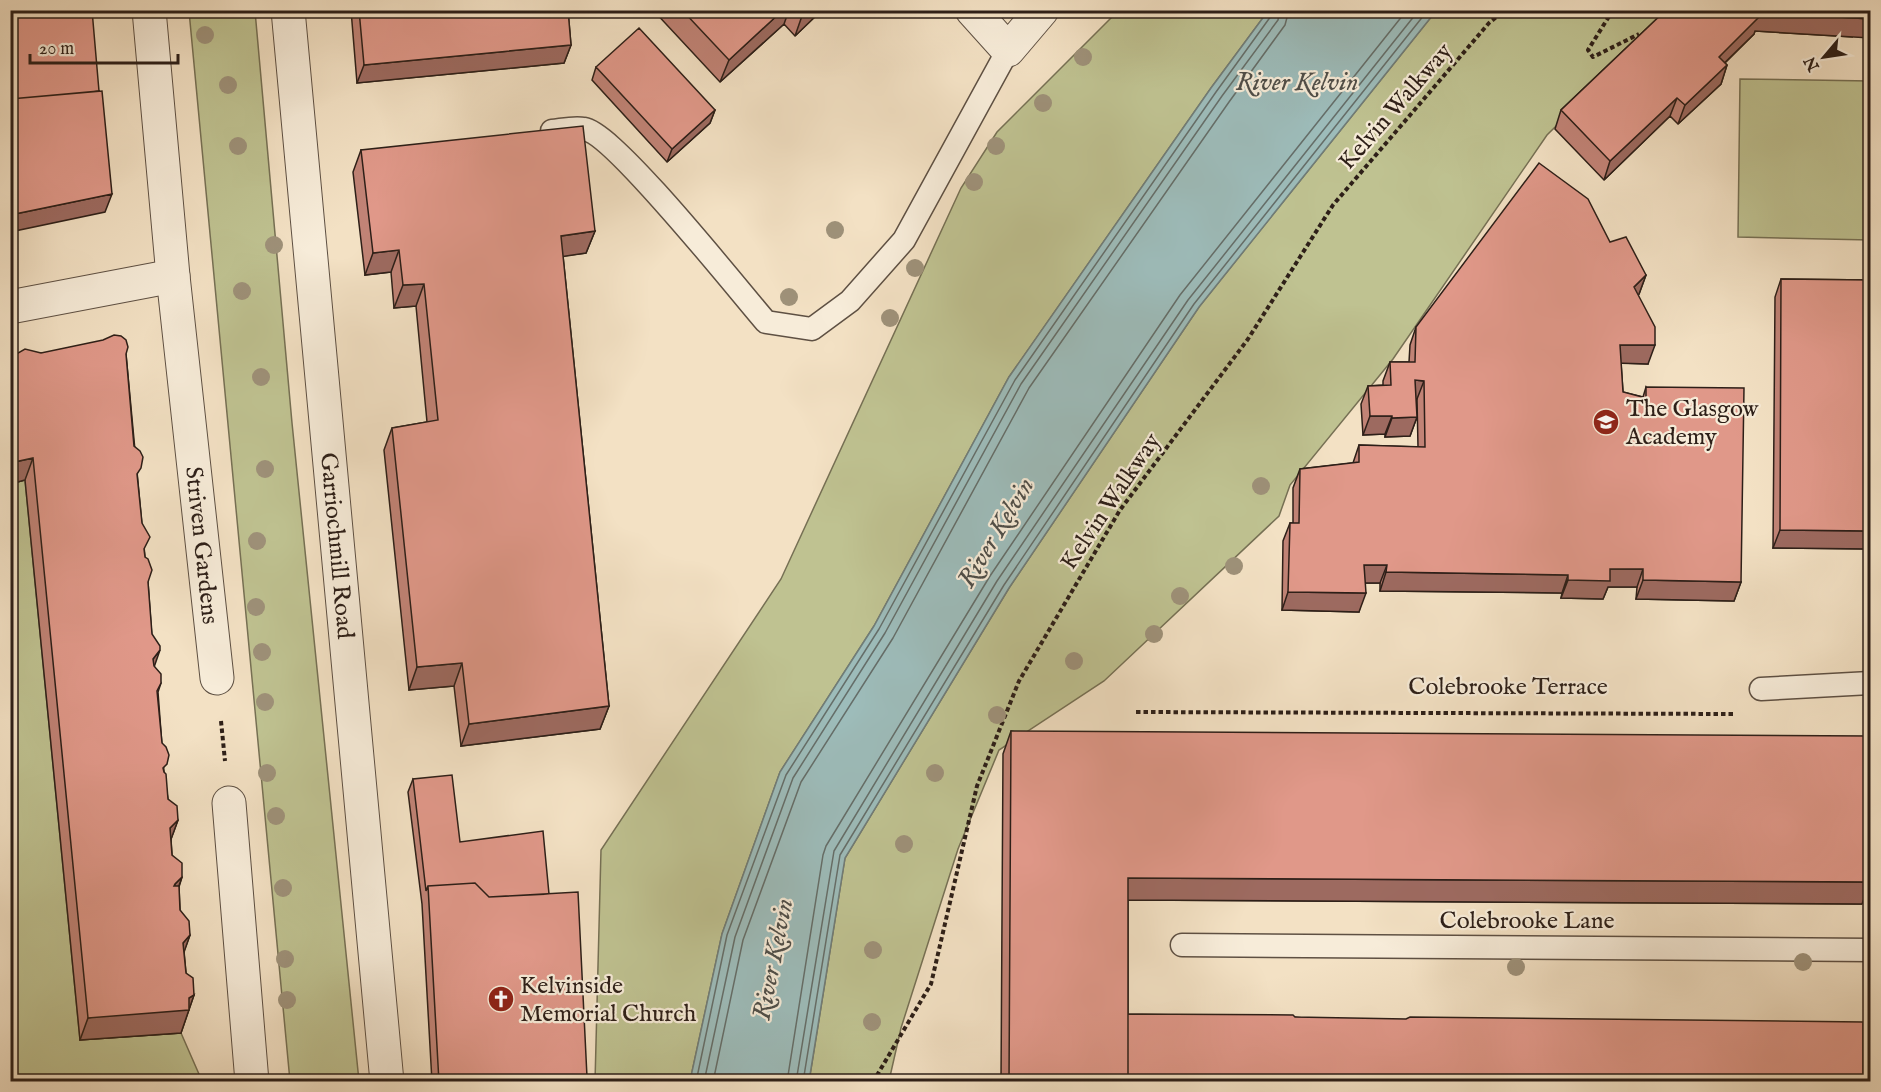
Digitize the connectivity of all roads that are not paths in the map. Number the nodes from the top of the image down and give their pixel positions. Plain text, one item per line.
1 (149, 10) edge
2 (288, 10) edge
3 (972, 10) edge
4 (1042, 10) edge
5 (1008, 50) junction
6 (530, 133) edge
7 (173, 276) junction
8 (10, 307) edge
9 (217, 678) road end
10 (1870, 683) edge
11 (1761, 689) road end
12 (229, 803) road end
13 (1182, 945) dead end
14 (1870, 950) edge
15 (252, 1082) edge
16 (387, 1082) edge

1 - 7 street, Striven Gardens
2 - 16 street, Garriochmill Road
3 - 5 street
4 - 5 street
5 - 6 lane
7 - 8 street
7 - 9 street, Striven Gardens
10 - 11 lane
12 - 15 street
13 - 14 lane, Colebrooke Lane

